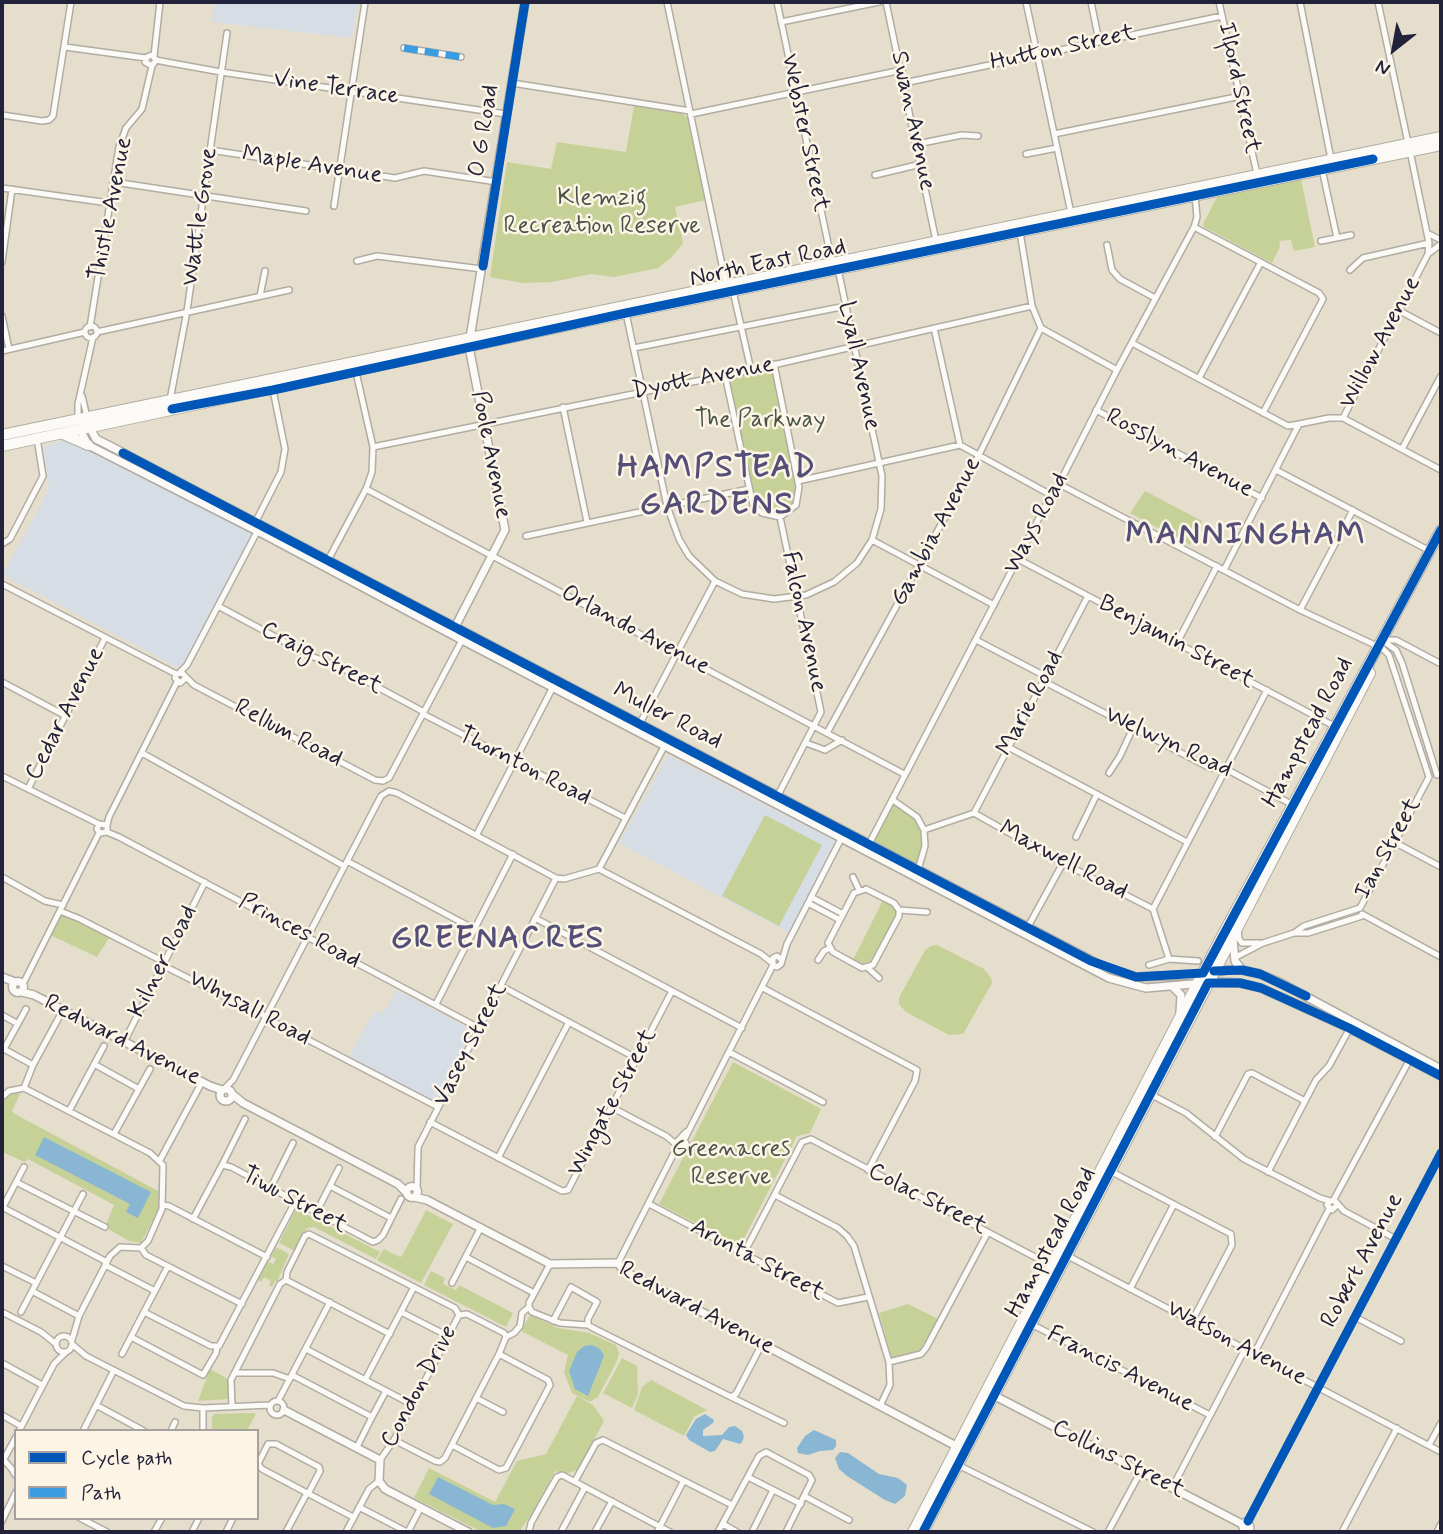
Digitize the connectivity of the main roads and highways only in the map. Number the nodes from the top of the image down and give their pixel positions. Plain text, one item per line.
1 (525, 2) edge
2 (1441, 137) edge
3 (1441, 145) edge
4 (1409, 147) junction
5 (470, 342) junction
6 (83, 423) junction
7 (58, 434) junction
8 (2, 435) edge
9 (88, 445) junction
10 (2, 446) edge
11 (153, 473) junction
12 (1441, 530) edge
13 (453, 631) junction
14 (554, 684) junction
15 (1296, 807) junction
16 (867, 847) junction
17 (1026, 930) junction
18 (1233, 935) junction
19 (1242, 970) junction
20 (1206, 978) junction
21 (4, 979) edge
22 (1172, 986) junction
23 (1351, 1025) junction
24 (1177, 1026) junction
25 (1411, 1057) junction
26 (1441, 1069) edge
27 (1441, 1076) edge
28 (1148, 1093) junction
29 (991, 1394) junction
30 (284, 1410) road end
31 (962, 1449) junction
32 (954, 1463) junction
33 (1245, 1527) edge
34 (467, 1532) edge
35 (913, 1532) edge
36 (923, 1532) edge
37 (1258, 1532) edge

1 - 5 main road, O G Road
2 - 4 highway, North East Road
3 - 4 highway, North East Road
4 - 5 highway, North East Road
5 - 6 highway, North East Road
5 - 13 main road, Poole Avenue
6 - 7 highway, North East Road
6 - 8 highway, North East Road
6 - 9 main road
6 - 11 main road, Muller Road
7 - 9 highway
7 - 10 highway, North East Road
9 - 11 main road, Muller Road
11 - 13 main road, Muller Road
12 - 15 highway, Hampstead Road
13 - 14 main road, Muller Road
13 - 14 main road, Muller Road
14 - 16 main road, Muller Road
15 - 18 highway, Hampstead Road
15 - 20 highway, Hampstead Road
16 - 17 main road, Muller Road
16 - 17 main road, Muller Road
17 - 20 main road, Muller Road
17 - 22 main road, Muller Road
18 - 19 main road
18 - 20 highway, Hampstead Road
19 - 20 main road
19 - 23 main road
20 - 22 main road, Muller Road
20 - 23 main road
20 - 24 highway, Hampstead Road
20 - 28 highway, Hampstead Road
21 - 31 main road, Redward Avenue
22 - 24 main road
23 - 25 main road
24 - 28 highway, Hampstead Road
25 - 26 main road
25 - 27 main road
28 - 29 highway, Hampstead Road
29 - 31 highway, Hampstead Road
29 - 33 main road, Collins Street
30 - 34 main road
31 - 32 highway, Hampstead Road
32 - 35 highway, Hampstead Road
32 - 36 highway, Hampstead Road
33 - 37 main road, Collins Street

